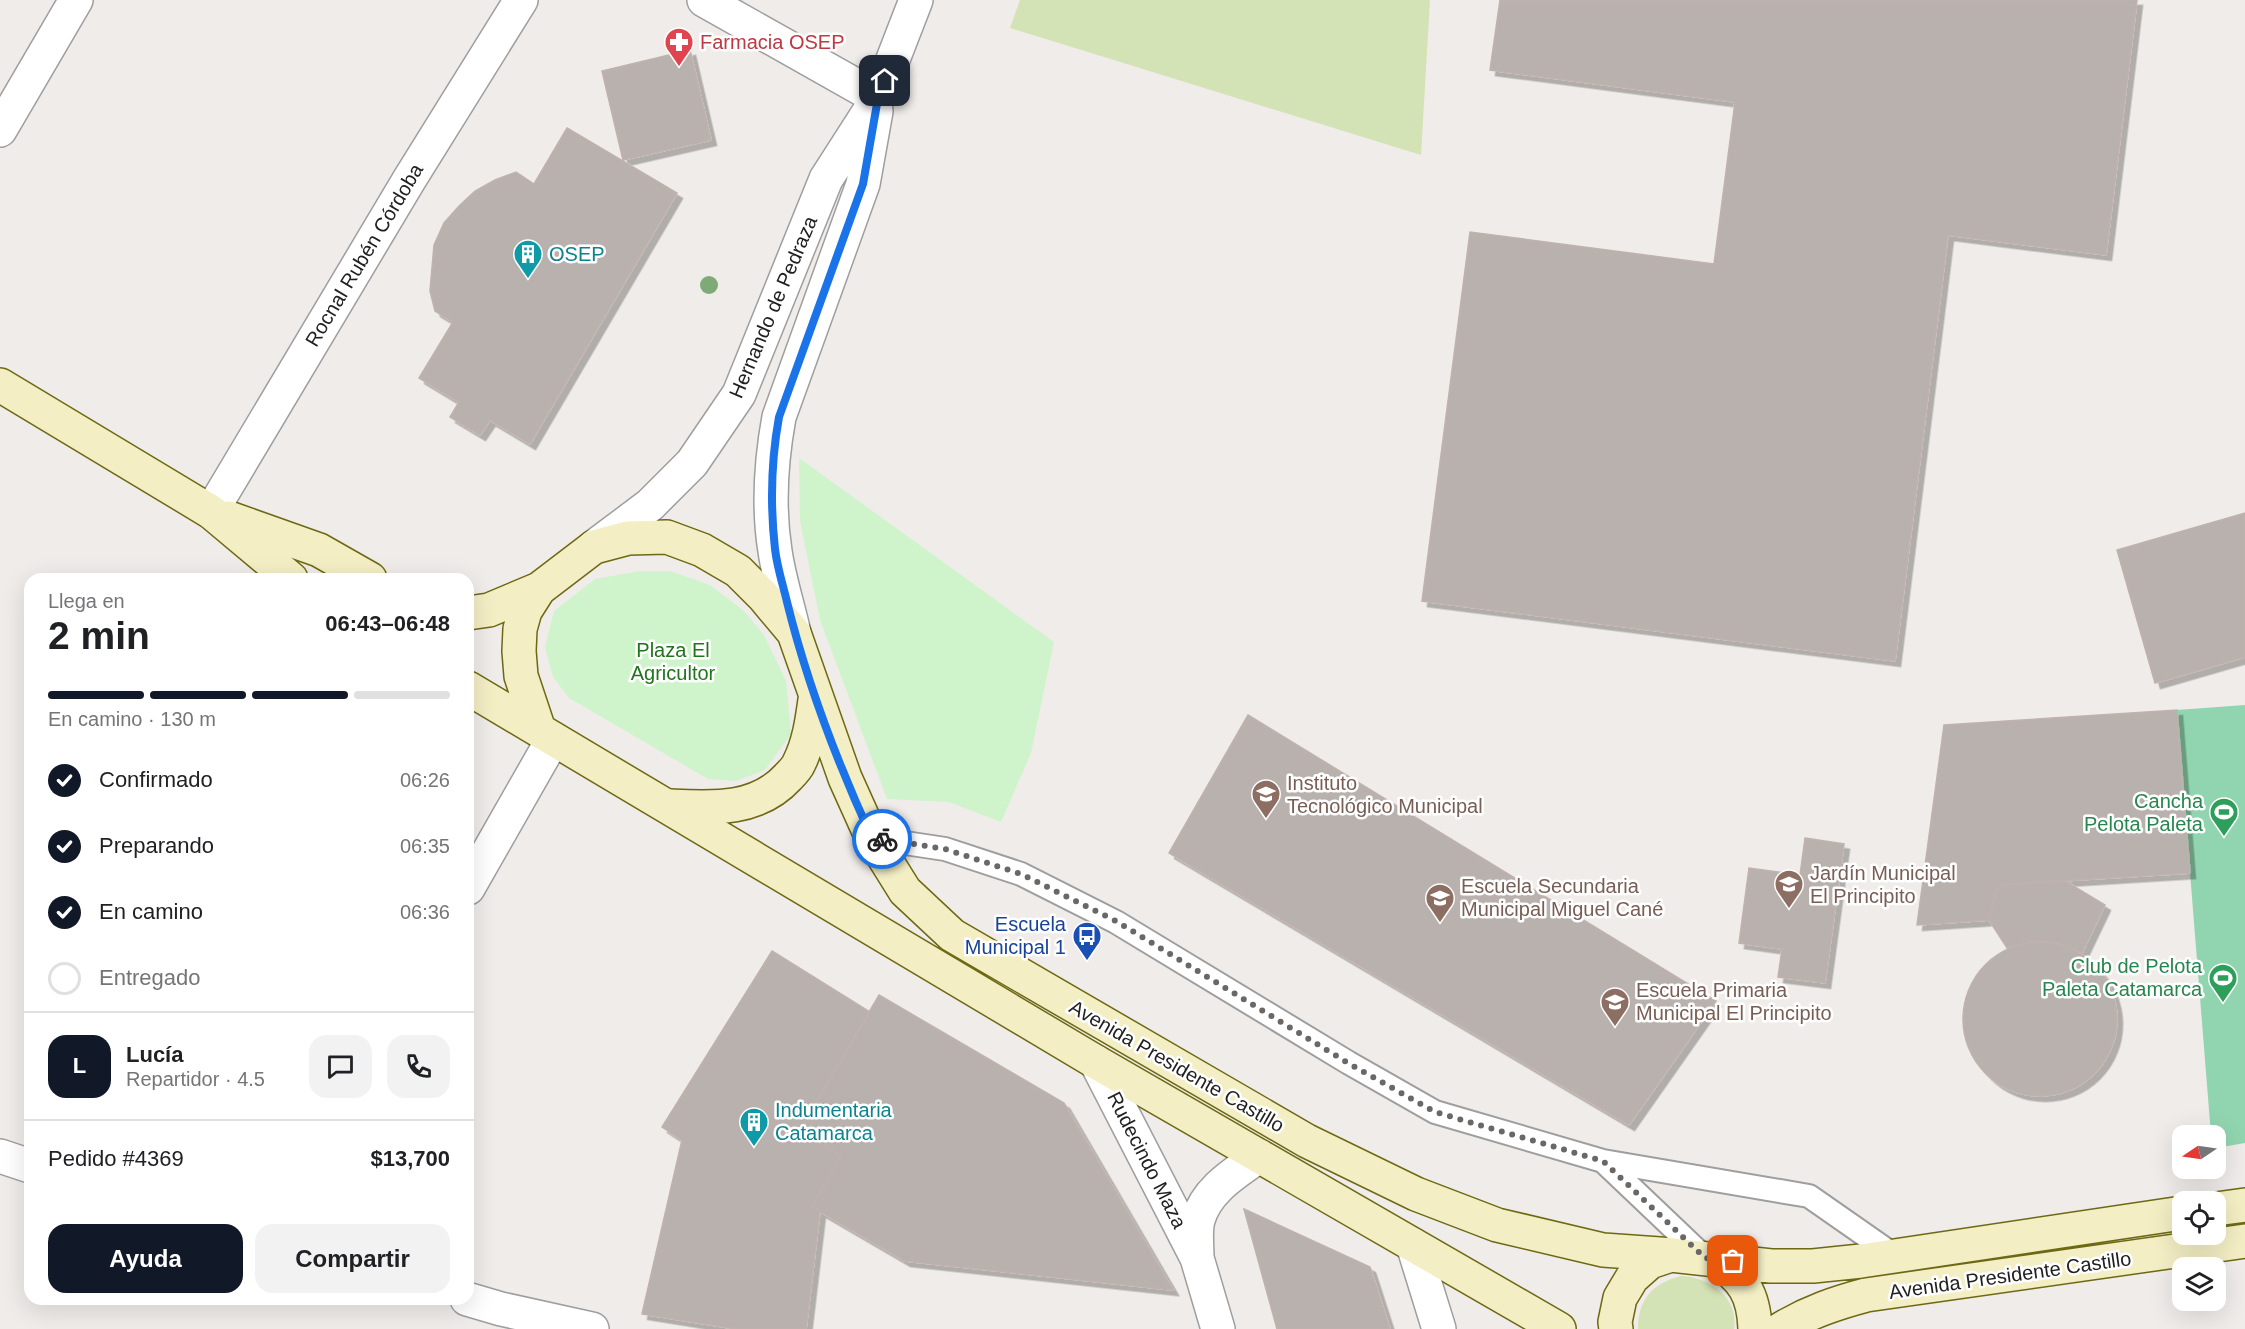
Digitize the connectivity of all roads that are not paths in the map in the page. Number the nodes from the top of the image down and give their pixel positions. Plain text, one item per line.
1 (76, 0) edge
2 (521, 0) edge
3 (704, 0) edge
4 (916, 0) edge
5 (878, 98) junction
6 (0, 130) edge
7 (0, 385) edge
8 (211, 512) junction
9 (594, 547) junction
10 (284, 573) edge
11 (359, 573) edge
12 (538, 589) junction
13 (474, 612) edge
14 (794, 633) junction
15 (474, 692) edge
16 (816, 698) junction
17 (546, 735) junction
18 (667, 806) junction
19 (872, 838) junction
20 (474, 876) edge
21 (1096, 1062) junction
22 (0, 1156) edge
23 (1259, 1156) junction
24 (1603, 1161) junction
25 (24, 1164) edge
26 (2245, 1205) edge
27 (2226, 1208) edge
28 (2172, 1214) edge
29 (2245, 1241) edge
30 (1413, 1245) junction
31 (1895, 1256) junction
32 (1698, 1257) junction
33 (1197, 1258) junction
34 (474, 1301) edge
35 (592, 1329) edge
36 (1218, 1329) edge
37 (1439, 1329) edge
38 (1559, 1329) edge
39 (1616, 1329) edge
40 (1755, 1329) edge
41 (1782, 1329) edge

1 - 6 street
2 - 8 street, Rocnal Rubén Córdoba
3 - 5 street
4 - 5 street, Hernando de Pedraza
5 - 9 street, Hernando de Pedraza
5 - 14 street, Hernando de Pedraza
7 - 8 main road
8 - 10 main road
8 - 11 main road
9 - 12 main road
9 - 14 main road
12 - 13 main road
12 - 17 main road
14 - 16 main road, Avenida Presidente Castillo
15 - 17 main road
16 - 18 main road
16 - 19 main road, Avenida Presidente Castillo
17 - 18 main road, Avenida Presidente Castillo
17 - 20 street
18 - 21 main road, Avenida Presidente Castillo
19 - 24 lane
19 - 32 main road, Avenida Presidente Castillo
21 - 23 main road, Avenida Presidente Castillo
21 - 33 street, Rudecindo Maza
22 - 25 street
23 - 30 main road, Avenida Presidente Castillo
23 - 33 street, Rudecindo Maza
24 - 31 lane
24 - 32 lane
26 - 27 main road
28 - 31 main road, Avenida Presidente Castillo
29 - 41 main road, Avenida Presidente Castillo
30 - 37 street
30 - 38 main road, Avenida Presidente Castillo
31 - 32 main road, Avenida Presidente Castillo
32 - 39 main road
32 - 40 main road
33 - 36 street, Rudecindo Maza
34 - 35 street

